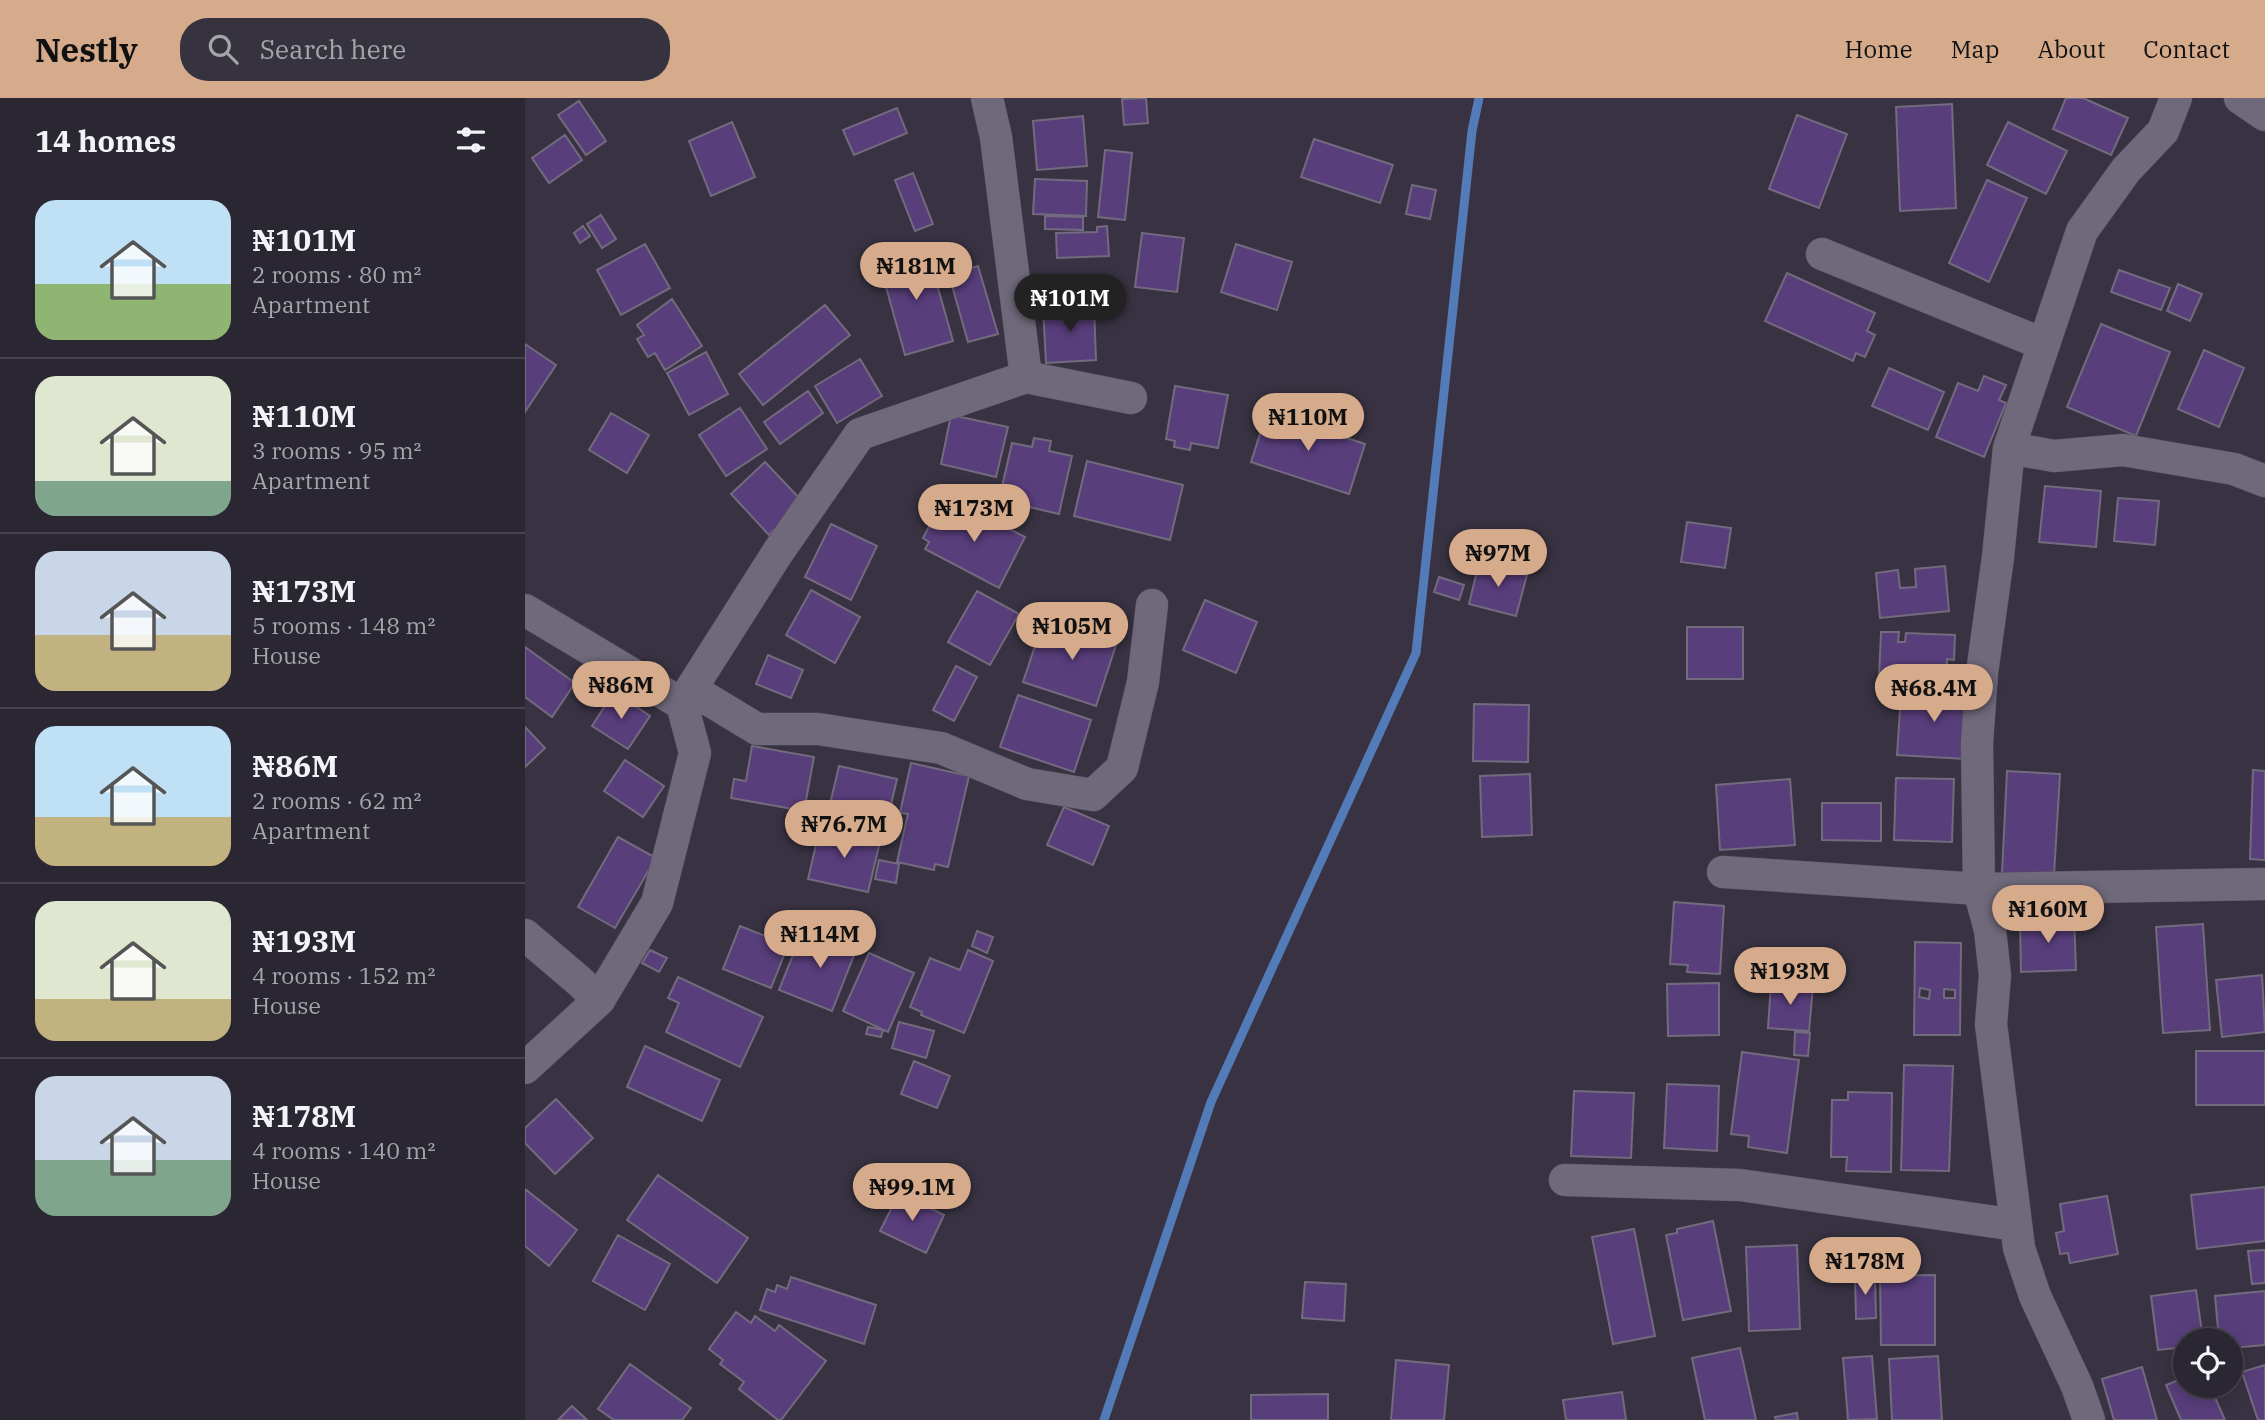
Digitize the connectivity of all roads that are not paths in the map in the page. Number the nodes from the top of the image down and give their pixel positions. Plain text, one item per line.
1 (987, 98) edge
2 (2176, 98) edge
3 (2240, 98) edge
4 (2265, 115) edge
5 (1822, 254) dead end
6 (2043, 344) junction
7 (1026, 377) junction
8 (1131, 398) dead end
9 (2009, 448) junction
10 (2265, 481) edge
11 (1151, 605) dead end
12 (525, 610) edge
13 (687, 696) junction
14 (1723, 873) dead end
15 (2265, 884) edge
16 (1979, 889) junction
17 (525, 935) edge
18 (599, 1000) junction
19 (525, 1068) edge
20 (1565, 1180) dead end
21 (2016, 1225) junction
22 (2089, 1420) edge

1 - 7 street
2 - 6 street
3 - 4 street
5 - 6 street
6 - 9 street
7 - 8 street
7 - 13 street
9 - 10 street
9 - 16 street
11 - 13 street
12 - 13 street
13 - 18 street
14 - 16 street
15 - 16 street
16 - 21 street
17 - 18 street
18 - 19 street
20 - 21 street
21 - 22 street

